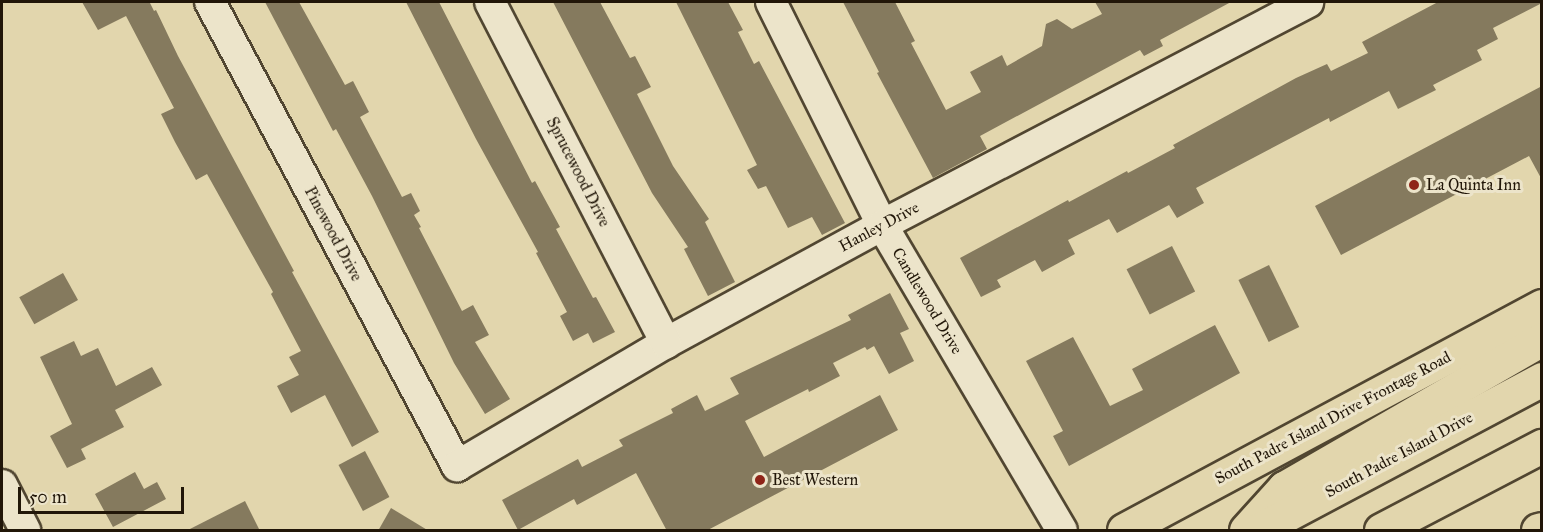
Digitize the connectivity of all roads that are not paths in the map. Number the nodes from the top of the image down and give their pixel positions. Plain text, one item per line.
1 (210, 2) edge
2 (490, 2) edge
3 (771, 2) edge
4 (1308, 2) edge
5 (882, 225) junction
6 (1542, 306) edge
7 (1542, 339) edge
8 (666, 343) junction
9 (1542, 379) edge
10 (1542, 446) edge
11 (457, 466) joint
12 (1542, 468) edge
13 (2, 485) edge
14 (1381, 530) edge
15 (25, 531) edge
16 (1062, 531) edge
17 (1124, 531) edge
18 (1246, 531) edge
19 (1257, 531) edge

1 - 11 street, Pinewood Drive
2 - 8 street, Sprucewood Drive
3 - 5 street, Candlewood Drive
4 - 5 street, Hanley Drive
5 - 8 street, Hanley Drive
5 - 16 street, Candlewood Drive
6 - 17 main road, South Padre Island Drive Frontage Road
7 - 18 main road
8 - 11 street, Hanley Drive
9 - 19 main road, South Padre Island Drive
10 - 14 main road
12 - 14 main road
13 - 15 street

